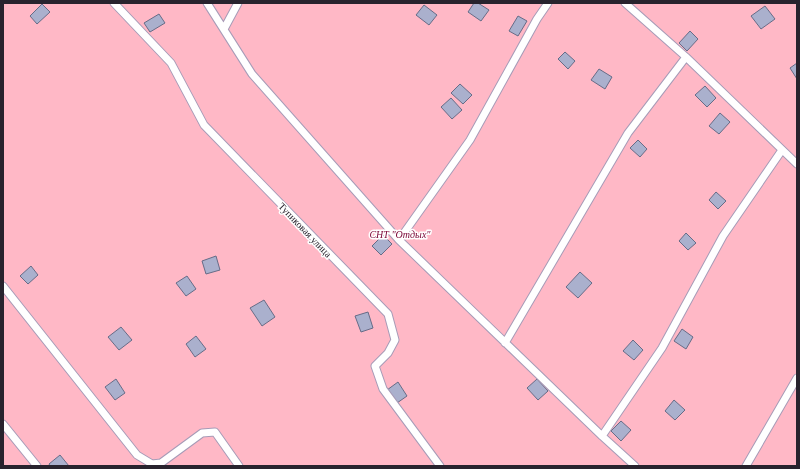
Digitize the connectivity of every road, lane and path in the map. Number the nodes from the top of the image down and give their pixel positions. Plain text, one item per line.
1 (114, 3) edge
2 (207, 3) edge
3 (238, 3) edge
4 (548, 3) edge
5 (625, 3) edge
6 (224, 29) junction
7 (686, 57) junction
8 (782, 150) junction
9 (797, 164) edge
10 (399, 240) junction
11 (3, 286) edge
12 (505, 343) junction
13 (797, 378) edge
14 (3, 424) edge
15 (602, 436) junction
16 (37, 466) edge
17 (239, 466) edge
18 (440, 466) edge
19 (635, 466) edge
20 (746, 466) edge

1 - 18 lane, Тупиковая улица
2 - 6 lane
3 - 6 lane
4 - 10 lane
5 - 7 lane
6 - 10 lane
7 - 8 lane
7 - 12 lane
8 - 9 lane
8 - 15 lane
10 - 12 lane
11 - 17 lane
12 - 15 lane
13 - 20 lane
14 - 16 lane
15 - 19 lane

